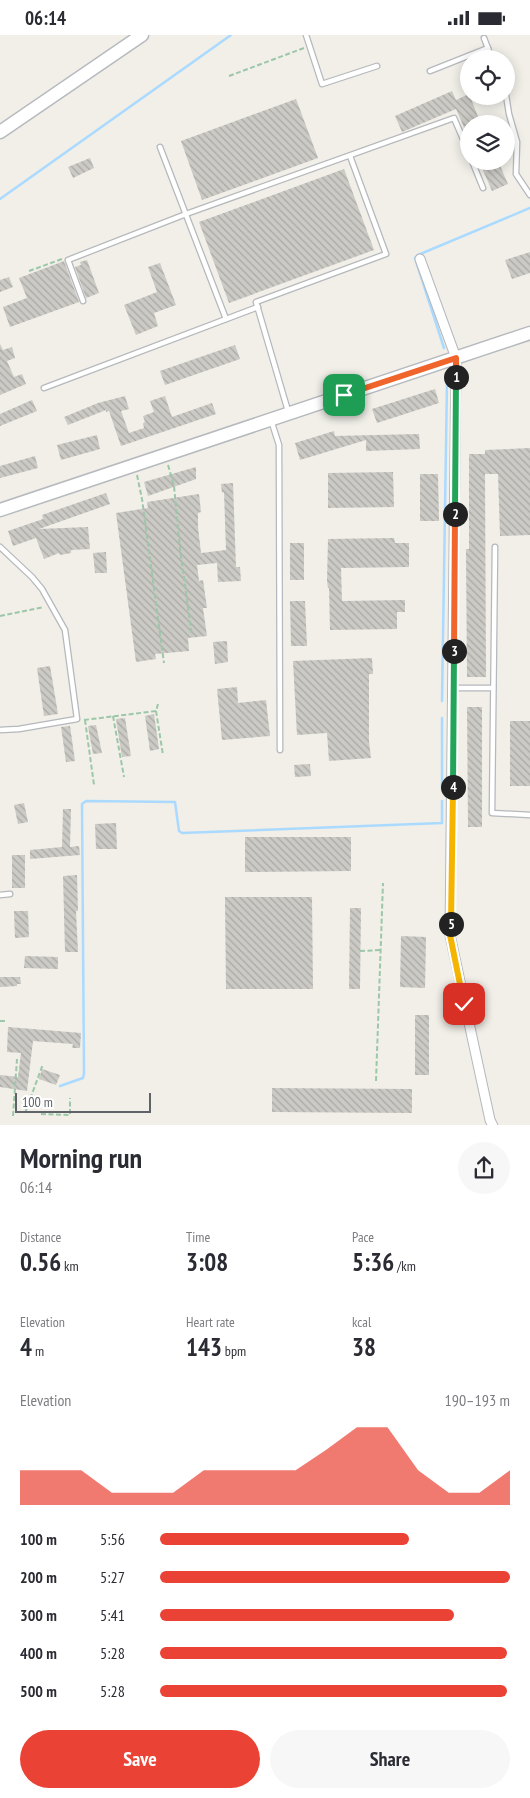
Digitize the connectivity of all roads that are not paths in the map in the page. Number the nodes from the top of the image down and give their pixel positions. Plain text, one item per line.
1 (142, 35) edge
2 (306, 35) edge
3 (484, 38) dead end
4 (488, 48) joint
5 (377, 66) dead end
6 (430, 71) dead end
7 (508, 105) edge
8 (0, 132) edge
9 (460, 132) edge
10 (160, 147) dead end
11 (350, 157) junction
12 (476, 170) edge
13 (484, 188) dead end
14 (530, 195) edge
15 (186, 214) junction
16 (420, 259) dead end
17 (83, 301) dead end
18 (258, 307) junction
19 (226, 319) junction
20 (530, 333) edge
21 (456, 358) junction
22 (44, 388) dead end
23 (288, 413) junction
24 (271, 419) junction
25 (0, 510) edge
26 (0, 547) edge
27 (494, 547) dead end
28 (454, 688) junction
29 (493, 688) junction
30 (0, 730) edge
31 (280, 750) dead end
32 (530, 815) edge
33 (10, 894) dead end
34 (0, 895) edge
35 (493, 1125) edge

1 - 8 street
2 - 5 lane
3 - 4 lane
4 - 6 lane
7 - 14 lane
9 - 11 lane
10 - 15 lane
11 - 15 lane
11 - 18 lane
12 - 13 lane
15 - 17 lane
15 - 19 lane
16 - 21 street
18 - 19 lane
18 - 23 lane
19 - 22 lane
20 - 21 street
21 - 23 street
21 - 28 street
23 - 24 street
24 - 25 street
24 - 31 lane
26 - 30 lane
27 - 29 lane
28 - 29 lane
28 - 35 street
29 - 32 lane
33 - 34 lane

